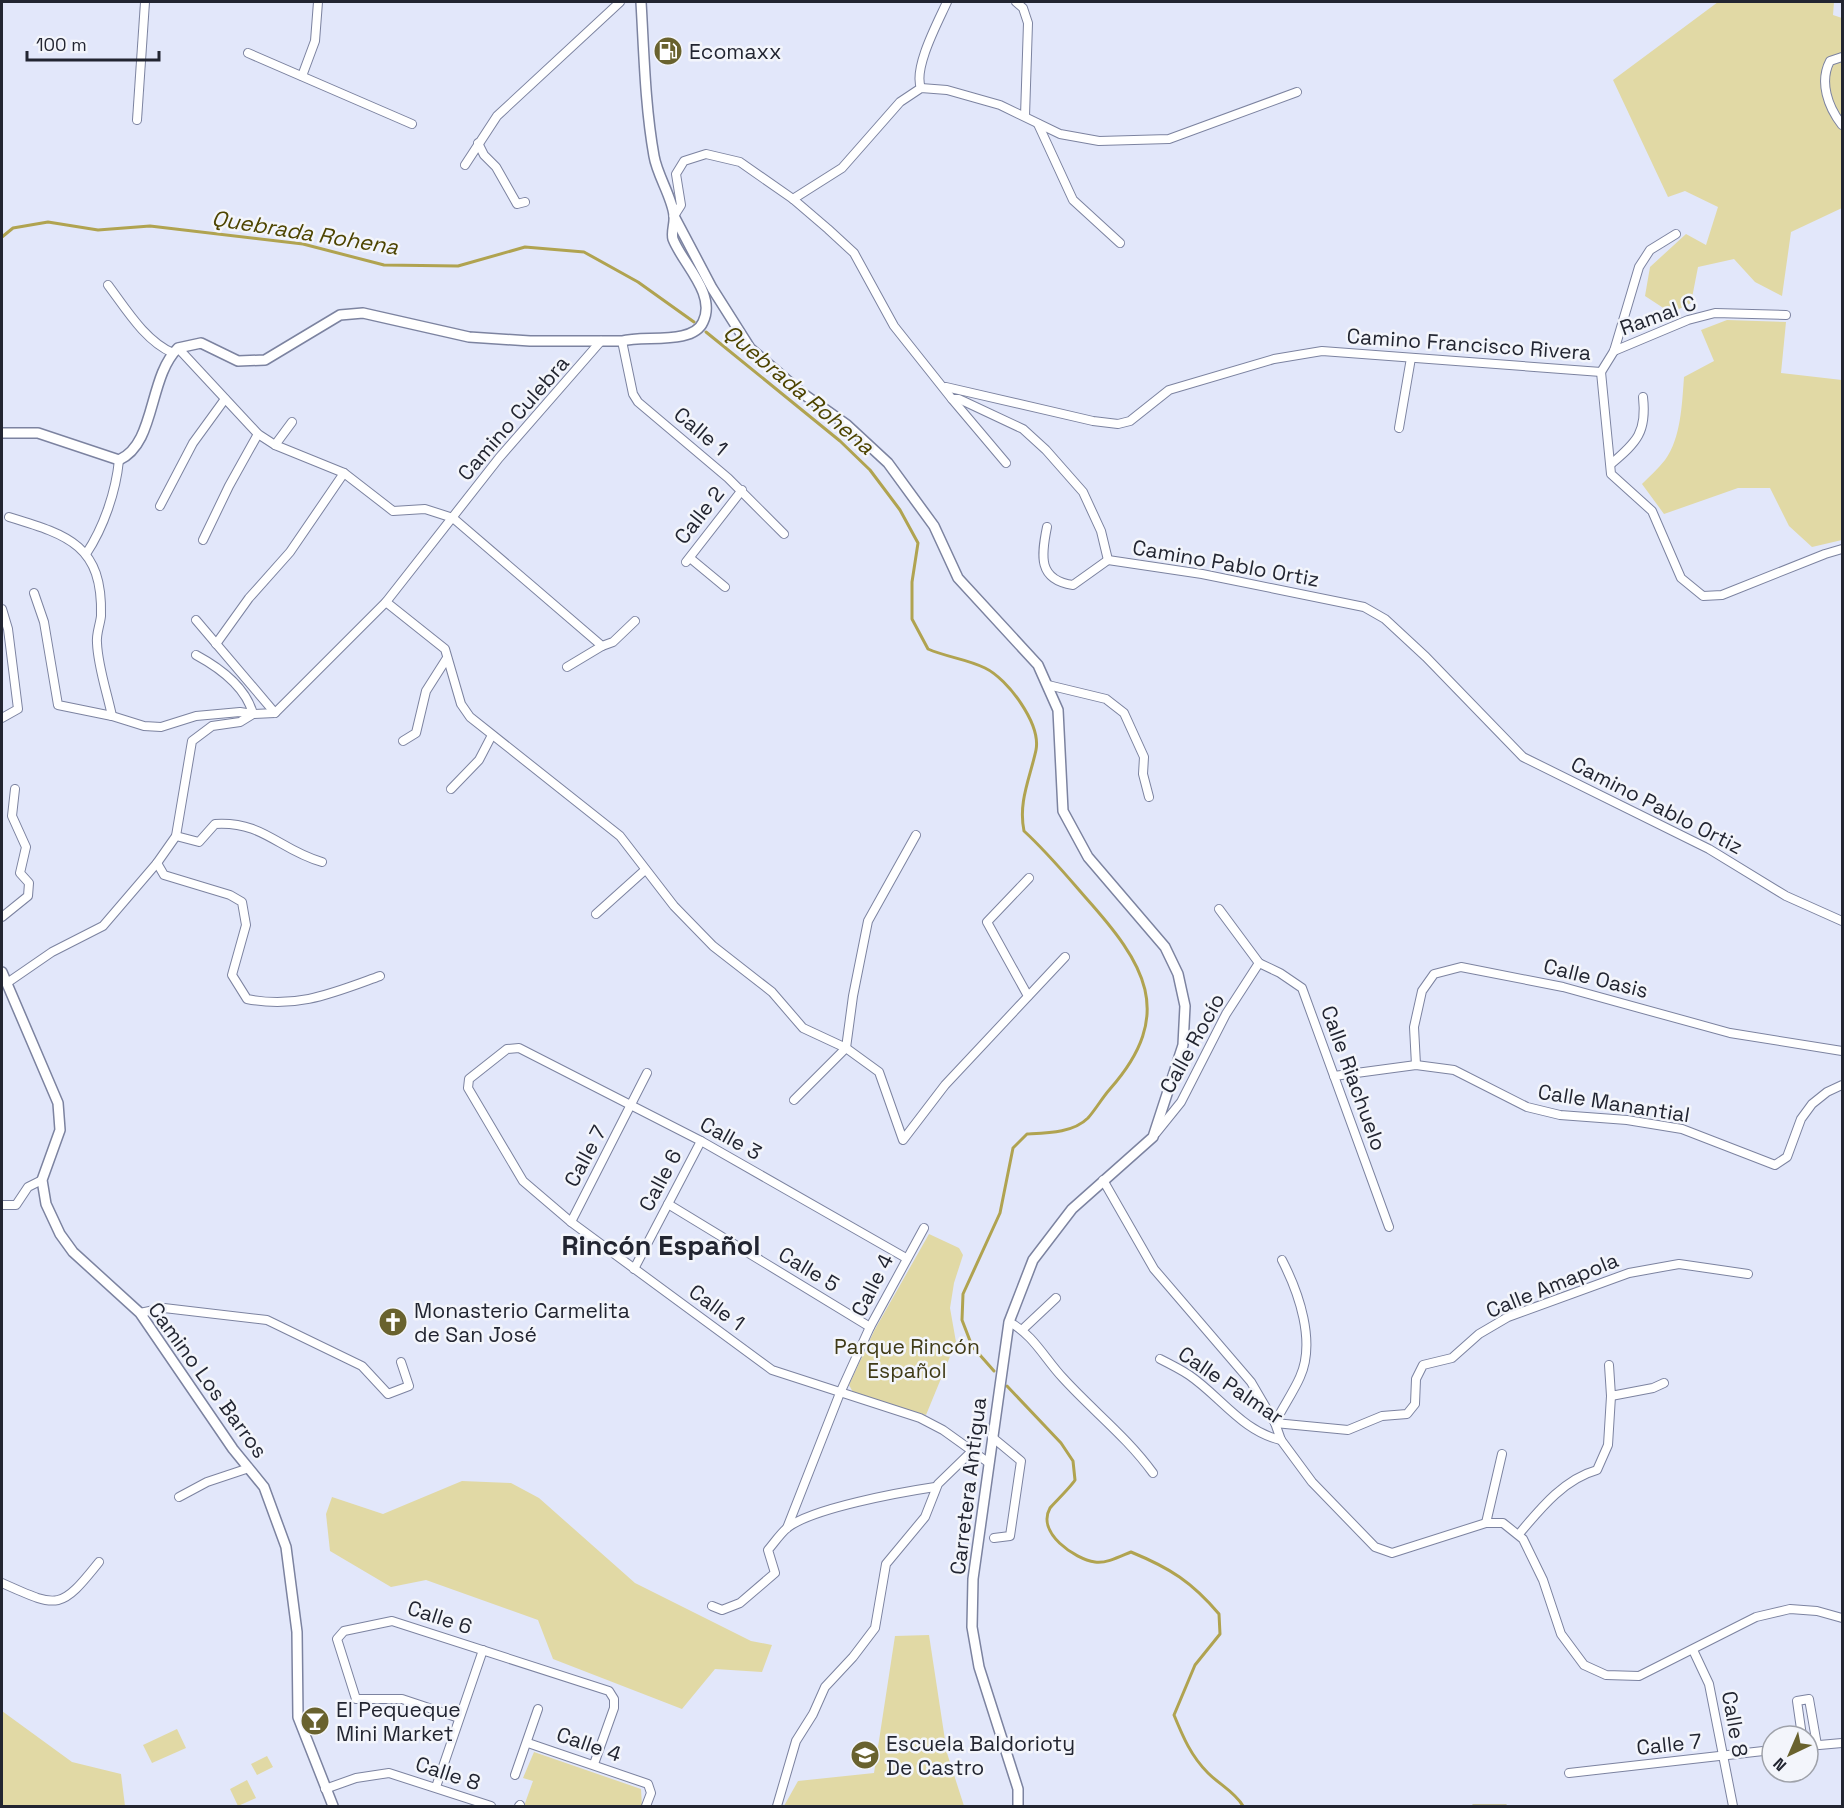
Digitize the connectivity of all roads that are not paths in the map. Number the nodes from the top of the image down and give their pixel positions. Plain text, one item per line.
1 (145, 2) edge
2 (318, 2) edge
3 (620, 2) edge
4 (640, 2) edge
5 (946, 2) edge
6 (1016, 2) edge
7 (249, 53) dead end
8 (1842, 57) edge
9 (302, 76) junction
10 (921, 88) junction
11 (1298, 92) dead end
12 (1024, 116) junction
13 (137, 120) dead end
14 (412, 124) dead end
15 (1038, 124) junction
16 (1842, 125) edge
17 (478, 143) junction
18 (465, 165) dead end
19 (793, 199) junction
20 (525, 202) dead end
21 (674, 216) junction
22 (1676, 234) dead end
23 (1120, 243) dead end
24 (108, 285) dead end
25 (1786, 315) dead end
26 (601, 341) junction
27 (622, 341) junction
28 (175, 351) junction
29 (1614, 351) junction
30 (1411, 358) junction
31 (1601, 372) junction
32 (946, 387) junction
33 (1643, 397) dead end
34 (225, 399) junction
35 (952, 399) junction
36 (292, 422) dead end
37 (1400, 428) dead end
38 (2, 433) edge
39 (258, 434) junction
40 (275, 445) junction
41 (119, 460) junction
42 (1006, 463) dead end
43 (1611, 464) junction
44 (344, 473) junction
45 (742, 490) junction
46 (160, 506) dead end
47 (9, 517) dead end
48 (453, 518) junction
49 (1047, 527) dead end
50 (784, 534) dead end
51 (203, 540) dead end
52 (1842, 549) edge
53 (86, 554) junction
54 (1108, 560) junction
55 (725, 587) dead end
56 (34, 592) dead end
57 (386, 602) junction
58 (2, 609) edge
59 (196, 620) dead end
60 (635, 621) dead end
61 (5, 630) edge
62 (216, 644) junction
63 (602, 646) junction
64 (196, 655) dead end
65 (447, 658) junction
66 (567, 667) dead end
67 (1048, 685) junction
68 (275, 713) junction
69 (253, 714) junction
70 (112, 716) junction
71 (2, 718) edge
72 (492, 735) junction
73 (403, 741) dead end
74 (15, 789) dead end
75 (451, 789) dead end
76 (1149, 797) dead end
77 (916, 835) dead end
78 (176, 836) junction
79 (322, 862) dead end
80 (157, 863) junction
81 (645, 870) junction
82 (1029, 878) dead end
83 (1219, 909) dead end
84 (596, 914) dead end
85 (2, 917) edge
86 (1842, 921) edge
87 (1065, 957) dead end
88 (1259, 963) junction
89 (2, 972) edge
90 (380, 976) dead end
91 (7, 983) junction
92 (1028, 996) junction
93 (846, 1048) junction
94 (1842, 1051) edge
95 (535, 1056) joint
96 (1416, 1065) junction
97 (647, 1073) dead end
98 (1334, 1076) junction
99 (1842, 1086) edge
100 (794, 1100) dead end
101 (631, 1107) junction
102 (1153, 1137) junction
103 (701, 1141) junction
104 (42, 1180) junction
105 (1103, 1180) junction
106 (668, 1204) junction
107 (2, 1205) edge
108 (571, 1222) junction
109 (1389, 1227) dead end
110 (924, 1228) dead end
111 (906, 1258) junction
112 (1282, 1260) dead end
113 (634, 1269) junction
114 (1748, 1274) dead end
115 (1056, 1298) dead end
116 (140, 1313) junction
117 (1009, 1322) junction
118 (870, 1327) junction
119 (1023, 1329) junction
120 (1160, 1359) dead end
121 (401, 1362) dead end
122 (1609, 1365) dead end
123 (1664, 1383) dead end
124 (840, 1393) junction
125 (1611, 1396) junction
126 (1275, 1423) junction
127 (992, 1437) junction
128 (1281, 1440) junction
129 (972, 1451) junction
130 (1502, 1454) dead end
131 (989, 1463) junction
132 (249, 1468) junction
133 (1153, 1473) dead end
134 (935, 1487) junction
135 (179, 1497) dead end
136 (1486, 1522) junction
137 (787, 1528) junction
138 (1519, 1534) junction
139 (994, 1538) dead end
140 (99, 1562) dead end
141 (2, 1583) edge
142 (712, 1606) dead end
143 (1842, 1618) edge
144 (483, 1650) junction
145 (1693, 1650) junction
146 (538, 1709) dead end
147 (459, 1718) junction
148 (1800, 1724) edge
149 (1813, 1724) edge
150 (528, 1743) junction
151 (1842, 1743) edge
152 (1820, 1745) edge
153 (1760, 1751) edge
154 (1722, 1756) junction
155 (594, 1764) junction
156 (1569, 1773) dead end
157 (516, 1775) dead end
158 (436, 1787) junction
159 (325, 1789) junction
160 (333, 1806) edge
161 (490, 1806) edge
162 (646, 1806) edge
163 (777, 1806) edge
164 (1018, 1806) edge
165 (1733, 1806) edge

1 - 13 street
2 - 9 street
3 - 17 street
4 - 21 street
5 - 10 street
6 - 12 street
7 - 9 street
8 - 16 street
9 - 14 street
10 - 12 street
10 - 19 street
11 - 15 street
12 - 15 street
15 - 23 street
17 - 18 street
17 - 20 street
19 - 21 street
19 - 32 street
21 - 27 street
21 - 67 street
22 - 29 street
24 - 28 street
25 - 29 street, Ramal C
26 - 27 street
26 - 28 street
26 - 48 street, Camino Culebra
27 - 45 street, Calle 1
28 - 34 street
28 - 41 street
29 - 31 street
30 - 31 street, Camino Francisco Rivera
30 - 32 street, Camino Francisco Rivera
30 - 37 street
31 - 43 street, Camino Francisco Rivera
32 - 35 street
33 - 43 street
34 - 39 street
34 - 46 street
35 - 42 street
35 - 54 street, Camino Pablo Ortiz
36 - 40 street
38 - 41 street
39 - 40 street
39 - 51 street
40 - 44 street
41 - 53 street
43 - 52 street, Camino Francisco Rivera
44 - 48 street
44 - 62 street
45 - 50 street, Calle 1
45 - 55 street, Calle 2
47 - 53 street
48 - 57 street, Camino Culebra
48 - 63 street
49 - 54 street
53 - 70 street
54 - 86 street, Camino Pablo Ortiz
56 - 70 street
57 - 65 street
57 - 68 street, Camino Culebra
58 - 61 street
59 - 62 street
60 - 63 street
61 - 71 street
62 - 68 street
63 - 66 street
64 - 69 street
65 - 72 street
65 - 73 street
67 - 76 street
67 - 102 street
68 - 69 street
69 - 70 street
69 - 78 street
72 - 75 street
72 - 81 street
74 - 85 street
77 - 93 street
78 - 79 street
78 - 80 street
80 - 90 street
80 - 91 street
81 - 84 street
81 - 93 street
82 - 92 street
83 - 88 street
87 - 92 street
88 - 98 street, Calle Riachuelo
88 - 102 street, Calle Rocío
89 - 91 street
91 - 104 street
92 - 93 street
93 - 100 street
94 - 96 street, Calle Oasis
95 - 101 street, Calle 3
95 - 108 street, Calle 1
96 - 98 street, Calle Manantial
96 - 99 street, Calle Manantial
97 - 101 street, Calle 7
98 - 109 street, Calle Riachuelo
101 - 103 street, Calle 3
101 - 108 street, Calle 7
102 - 105 street, Carretera Antigua
103 - 106 street, Calle 6
103 - 111 street, Calle 3
104 - 107 street
104 - 116 street, Camino Los Barros
105 - 117 street, Carretera Antigua
105 - 126 street
106 - 113 street, Calle 6
106 - 118 street, Calle 5
108 - 113 street, Calle 1
110 - 111 street, Calle 4
111 - 118 street, Calle 4
112 - 126 street
113 - 124 street, Calle 1
114 - 126 street, Calle Amapola
115 - 119 street
116 - 121 street
116 - 132 street, Camino Los Barros
117 - 119 street
117 - 127 street, Carretera Antigua
118 - 124 street, Calle 4
119 - 133 street
120 - 128 street, Calle Palmar
122 - 125 street
123 - 125 street
124 - 129 street, Calle 1
124 - 137 street, Calle 4
125 - 138 street
126 - 128 street
127 - 131 street, Carretera Antigua
127 - 139 street
128 - 136 street
129 - 131 street, Calle 1
129 - 134 street
130 - 136 street
131 - 164 street, Carretera Antigua
132 - 135 street
132 - 159 street, Camino Los Barros
134 - 137 street
134 - 163 street
136 - 138 street
137 - 142 street
138 - 145 street
140 - 141 street
143 - 145 street
144 - 147 street
144 - 147 street, Calle 6
144 - 155 street, Calle 6
145 - 154 street, Calle 8
146 - 150 street
147 - 158 street
148 - 149 street
150 - 155 street, Calle 4
150 - 157 street, Calle 4
151 - 152 street
153 - 154 street, Calle 7
154 - 156 street, Calle 7
154 - 165 street, Calle 8
155 - 162 street, Calle 4
158 - 159 street, Calle 8
158 - 161 street, Calle 8
159 - 160 street, Camino Los Barros

